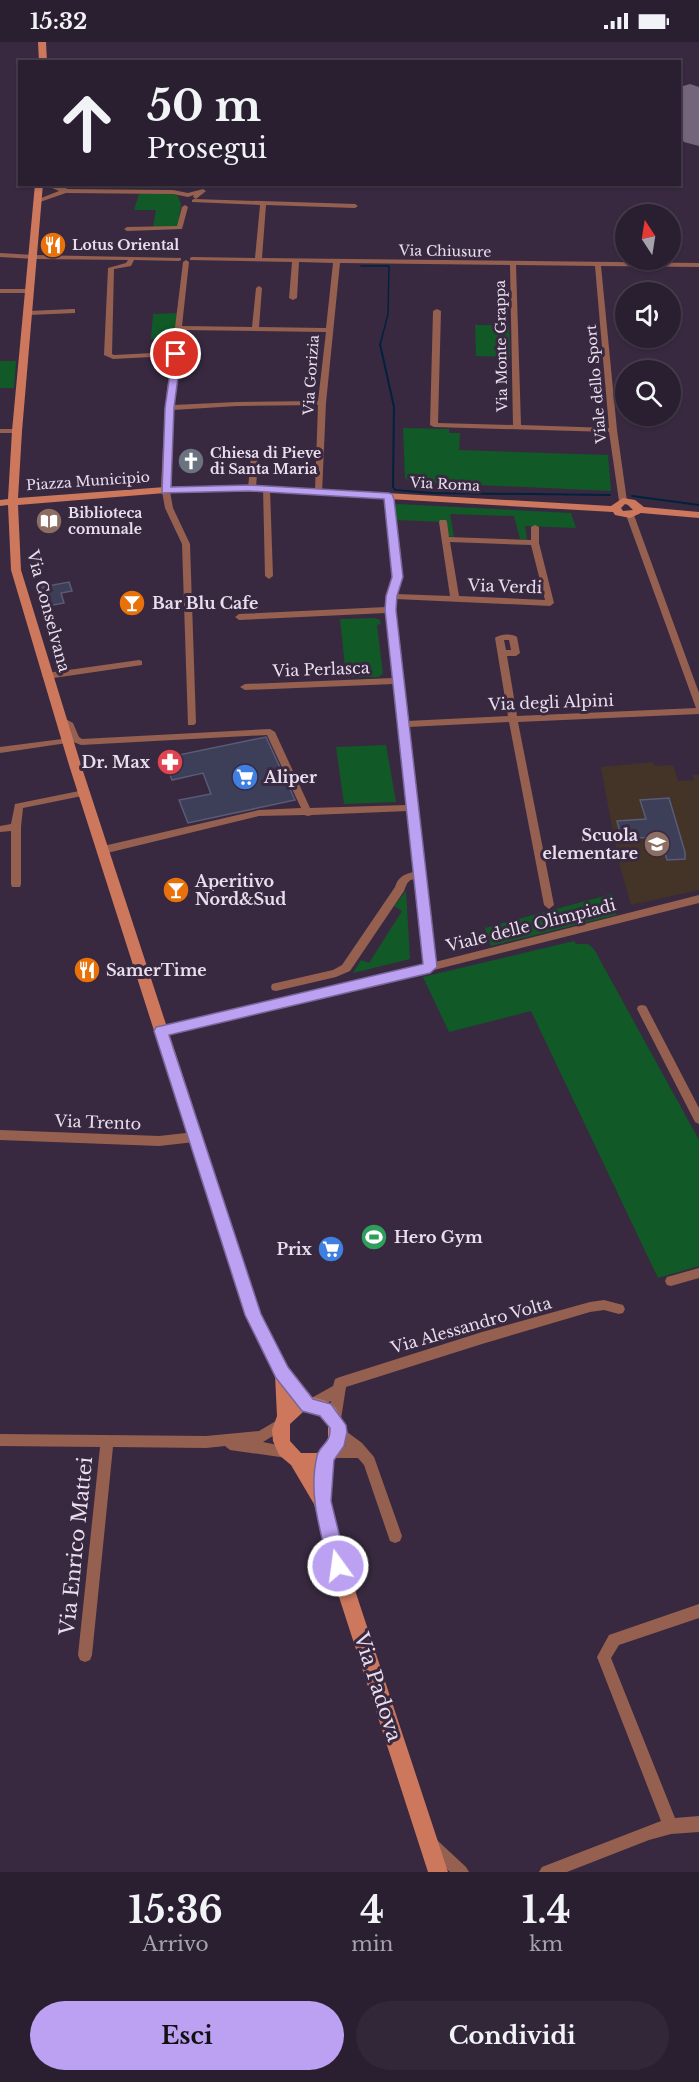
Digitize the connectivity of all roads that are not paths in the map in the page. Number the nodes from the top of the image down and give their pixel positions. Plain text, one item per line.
1 (39, 186) edge
2 (52, 186) edge
3 (209, 186) dead end
4 (67, 191) junction
5 (190, 200) junction
6 (38, 201) junction
7 (262, 204) junction
8 (355, 206) dead end
9 (127, 229) dead end
10 (0, 255) edge
11 (34, 257) junction
12 (132, 258) junction
13 (258, 259) junction
14 (186, 260) junction
15 (296, 260) junction
16 (337, 260) junction
17 (513, 264) junction
18 (598, 265) junction
19 (699, 265) edge
20 (259, 288) dead end
21 (0, 291) edge
22 (31, 291) junction
23 (293, 298) dead end
24 (72, 311) dead end
25 (437, 311) dead end
26 (29, 313) junction
27 (180, 328) junction
28 (255, 328) junction
29 (328, 330) junction
30 (176, 354) junction
31 (322, 403) junction
32 (170, 408) junction
33 (517, 427) junction
34 (613, 430) junction
35 (0, 431) edge
36 (17, 431) junction
37 (254, 458) dead end
38 (252, 488) junction
39 (266, 489) junction
40 (165, 490) junction
41 (319, 492) junction
42 (389, 496) junction
43 (13, 502) junction
44 (0, 503) edge
45 (619, 505) junction
46 (634, 513) junction
47 (699, 515) edge
48 (443, 522) dead end
49 (535, 527) dead end
50 (447, 539) junction
51 (535, 543) junction
52 (269, 576) dead end
53 (391, 596) junction
54 (455, 599) junction
55 (390, 610) junction
56 (239, 617) dead end
57 (502, 653) dead end
58 (139, 663) dead end
59 (47, 676) junction
60 (399, 681) junction
61 (245, 687) dead end
62 (699, 706) edge
63 (699, 711) edge
64 (513, 718) junction
65 (62, 720) junction
66 (191, 723) dead end
67 (403, 724) junction
68 (67, 740) junction
69 (0, 750) edge
70 (84, 793) junction
71 (411, 808) junction
72 (308, 813) junction
73 (16, 827) junction
74 (0, 828) edge
75 (103, 850) junction
76 (420, 879) junction
77 (16, 884) dead end
78 (699, 899) edge
79 (549, 905) dead end
80 (430, 967) junction
81 (276, 987) dead end
82 (642, 1010) dead end
83 (161, 1031) junction
84 (699, 1119) edge
85 (0, 1135) edge
86 (195, 1137) junction
87 (699, 1273) edge
88 (671, 1281) dead end
89 (619, 1309) dead end
90 (282, 1373) junction
91 (338, 1390) junction
92 (309, 1405) junction
93 (283, 1421) junction
94 (337, 1425) junction
95 (0, 1440) edge
96 (106, 1442) junction
97 (206, 1442) junction
98 (362, 1452) junction
99 (328, 1454) junction
100 (292, 1455) junction
101 (322, 1501) junction
102 (395, 1536) dead end
103 (699, 1611) edge
104 (85, 1655) dead end
105 (699, 1824) edge
106 (671, 1826) junction
107 (428, 1841) junction
108 (438, 1872) edge
109 (461, 1872) edge
110 (547, 1872) edge

1 - 6 main road, Via Conselvana
2 - 4 street
3 - 5 street
4 - 5 street
4 - 6 street
5 - 7 street
5 - 9 street
6 - 11 main road, Via Conselvana
7 - 8 street
7 - 13 street
10 - 11 street
11 - 12 street, Via Chiusure
11 - 22 main road, Via Conselvana
12 - 14 street, Via Chiusure
12 - 30 street
13 - 14 street, Via Chiusure
13 - 15 street, Via Chiusure
14 - 27 street
15 - 16 street, Via Chiusure
15 - 23 street
16 - 17 street, Via Chiusure
16 - 29 street, Via Gorizia
17 - 18 street, Via Chiusure
17 - 33 street, Via Monte Grappa
18 - 19 street, Via Chiusure
18 - 34 street, Viale dello Sport
20 - 28 street
21 - 22 street
22 - 26 main road, Via Conselvana
24 - 26 street
25 - 33 street, Via Monte Grappa
26 - 36 main road, Via Conselvana
27 - 28 street
27 - 30 street
28 - 29 street
29 - 31 street, Via Gorizia
30 - 32 street
31 - 32 street
31 - 41 street, Via Gorizia
32 - 40 street
33 - 34 street, Via Monte Grappa
34 - 45 street, Viale dello Sport
35 - 36 street
36 - 43 main road, Via Conselvana
37 - 38 street
38 - 39 main road, Via Roma
38 - 40 main road, Via Roma
39 - 41 main road, Via Roma
39 - 52 street
40 - 43 main road, Piazza Municipio
40 - 66 street
41 - 42 main road, Via Roma
42 - 45 main road, Via Roma
42 - 53 street
43 - 44 main road, Piazza Municipio
43 - 59 main road, Via Conselvana
45 - 46 main road, Via Roma
46 - 47 main road
46 - 62 street
48 - 50 street, Via Verdi
49 - 51 street
50 - 51 street
50 - 54 street, Via Verdi
51 - 54 street, Via Verdi
53 - 54 street, Via Verdi
53 - 55 street
55 - 56 street
55 - 60 street
57 - 64 street
58 - 59 street
59 - 65 main road, Via Conselvana
60 - 61 street, Via Perlasca
60 - 67 street
63 - 64 street, Via degli Alpini
64 - 67 street, Via degli Alpini
64 - 79 street
65 - 68 main road, Via Conselvana
65 - 72 street
67 - 71 street
68 - 69 street
68 - 70 main road, Via Conselvana
70 - 73 street
70 - 75 main road, Via Conselvana
71 - 72 street
71 - 76 street
72 - 75 street
73 - 74 street
73 - 77 street
75 - 83 main road, Via Conselvana
76 - 80 street
76 - 81 street
78 - 80 street, Viale delle Olimpiadi
80 - 83 street, Viale delle Olimpiadi
82 - 84 street
83 - 86 main road
85 - 86 street, Via Trento
86 - 90 main road
87 - 88 street
89 - 91 street, Via Alessandro Volta
90 - 92 main road
90 - 93 main road
91 - 92 street, Via Alessandro Volta
91 - 94 street
92 - 93 main road
92 - 94 main road
93 - 97 street, Via Enrico Mattei
93 - 100 main road
94 - 98 street
94 - 99 main road
95 - 96 street, Via Enrico Mattei
96 - 97 street, Via Enrico Mattei
96 - 104 street, Via Enrico Mattei
97 - 100 street, Via Enrico Mattei
98 - 99 street
98 - 102 street
99 - 100 main road
99 - 101 main road, Via Padova
100 - 101 main road, Via Padova
101 - 107 main road, Via Padova
103 - 106 street
105 - 106 street
106 - 110 street
107 - 108 main road, Via Padova
107 - 109 street

